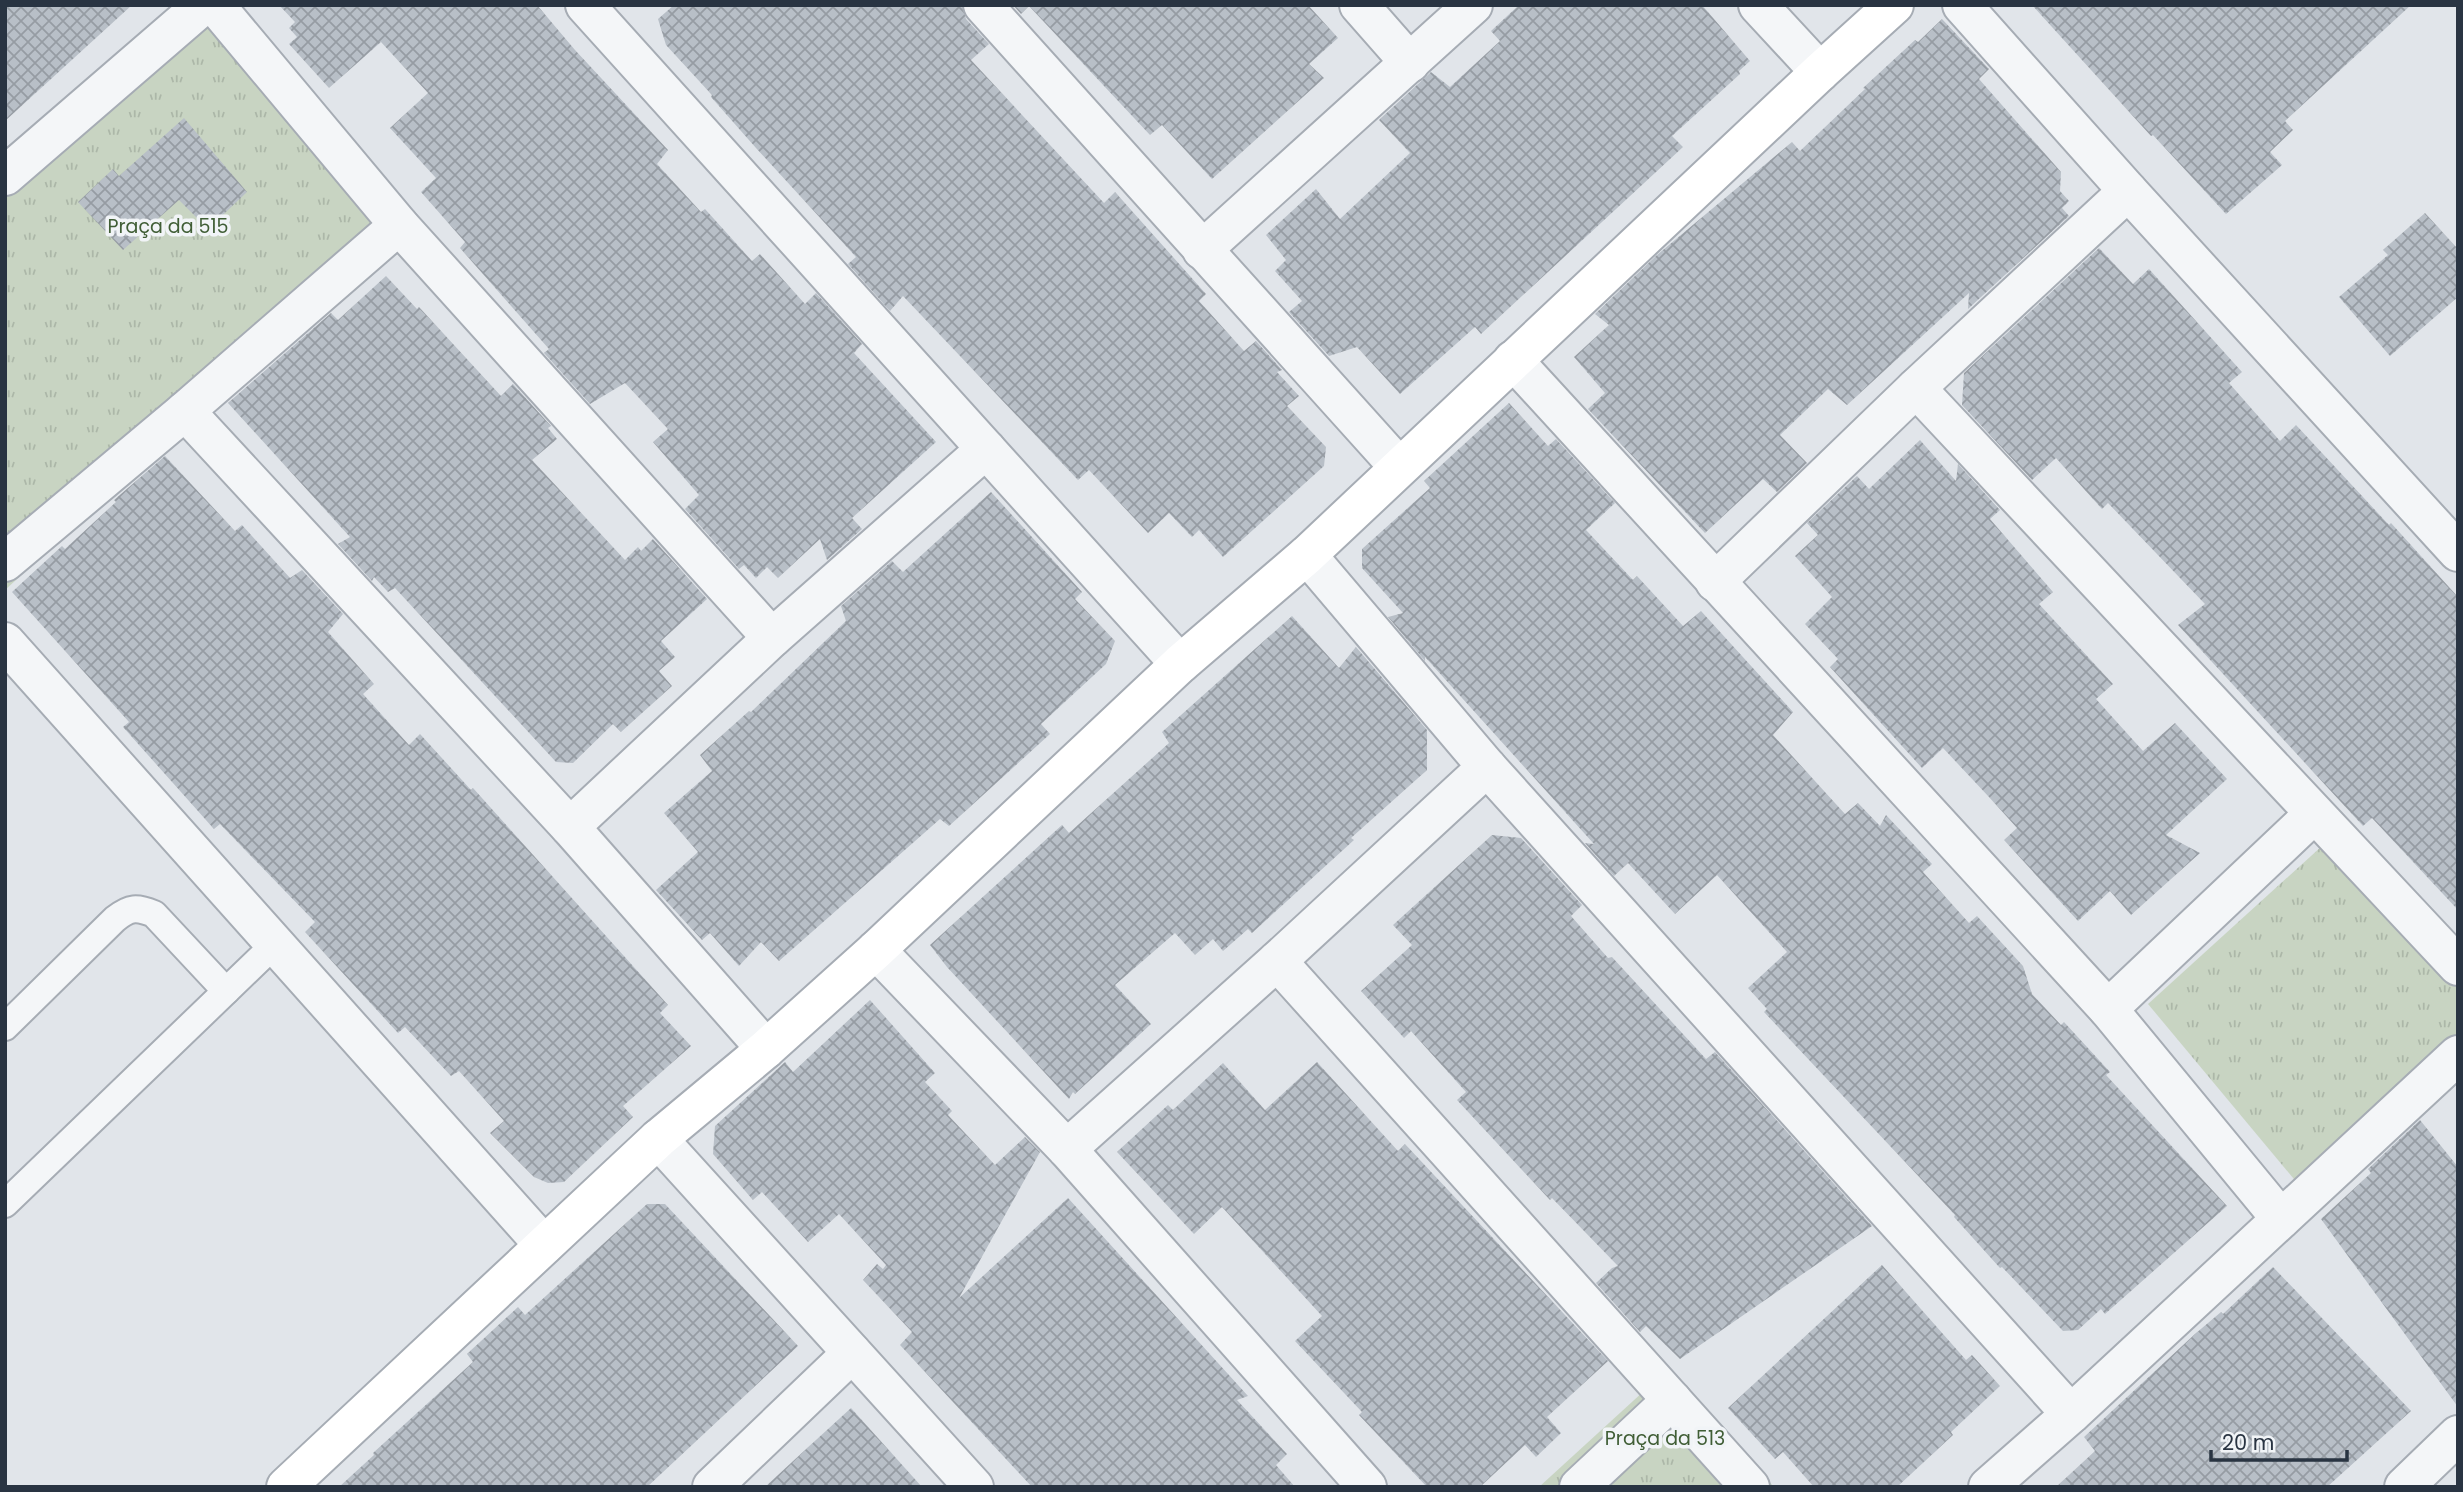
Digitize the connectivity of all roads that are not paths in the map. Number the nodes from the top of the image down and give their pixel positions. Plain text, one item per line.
1 (203, 5) edge
2 (215, 5) edge
3 (584, 5) edge
4 (983, 5) edge
5 (1359, 5) edge
6 (1473, 5) edge
7 (1758, 5) edge
8 (1894, 5) edge
9 (1962, 5) edge
10 (1410, 63) junction
11 (1820, 72) junction
12 (5, 176) edge
13 (2128, 191) junction
14 (399, 225) junction
15 (1202, 250) junction
16 (1513, 360) junction
17 (1916, 388) junction
18 (185, 411) junction
19 (986, 449) junction
20 (1399, 467) junction
21 (2458, 552) edge
22 (1307, 555) junction
23 (5, 562) edge
24 (1715, 582) junction
25 (772, 638) junction
26 (5, 642) edge
27 (1180, 664) junction
28 (1487, 767) junction
29 (2314, 814) junction
30 (570, 827) junction
31 (275, 944) junction
32 (876, 950) junction
33 (1277, 961) junction
34 (2458, 966) edge
35 (226, 991) junction
36 (2108, 1009) junction
37 (5, 1027) edge
38 (766, 1049) junction
39 (2458, 1055) edge
40 (658, 1139) junction
41 (1067, 1149) junction
42 (5, 1204) edge
43 (2281, 1220) junction
44 (544, 1245) junction
45 (852, 1353) junction
46 (1672, 1400) junction
47 (2071, 1414) junction
48 (2458, 1435) edge
49 (286, 1487) edge
50 (712, 1487) edge
51 (974, 1487) edge
52 (1367, 1487) edge
53 (1579, 1487) edge
54 (1750, 1487) edge
55 (1988, 1487) edge
56 (2404, 1487) edge

1 - 12 street
2 - 14 street
3 - 19 street
4 - 15 street
5 - 10 street
6 - 10 street
7 - 11 street
8 - 11 street
9 - 13 street
10 - 15 street
11 - 16 street
13 - 17 street
13 - 21 street
14 - 18 street
14 - 25 street
15 - 20 street
16 - 20 street
16 - 24 street
17 - 24 street
17 - 29 street
18 - 23 street
18 - 30 street
19 - 25 street
19 - 27 street
20 - 22 street
22 - 27 street
22 - 28 street
24 - 36 street
25 - 30 street
26 - 31 street
27 - 32 street
28 - 33 street
28 - 47 street
29 - 34 street
29 - 36 street
30 - 38 street
31 - 35 lane
31 - 44 street
32 - 38 street
32 - 41 street
33 - 41 street
33 - 46 street
35 - 37 lane
35 - 42 lane
36 - 43 street
38 - 40 street
39 - 43 street
40 - 44 street
40 - 45 street
41 - 52 street
43 - 47 street
44 - 49 street
45 - 50 street
45 - 51 street
46 - 53 street
46 - 54 street
47 - 55 street
48 - 56 street

